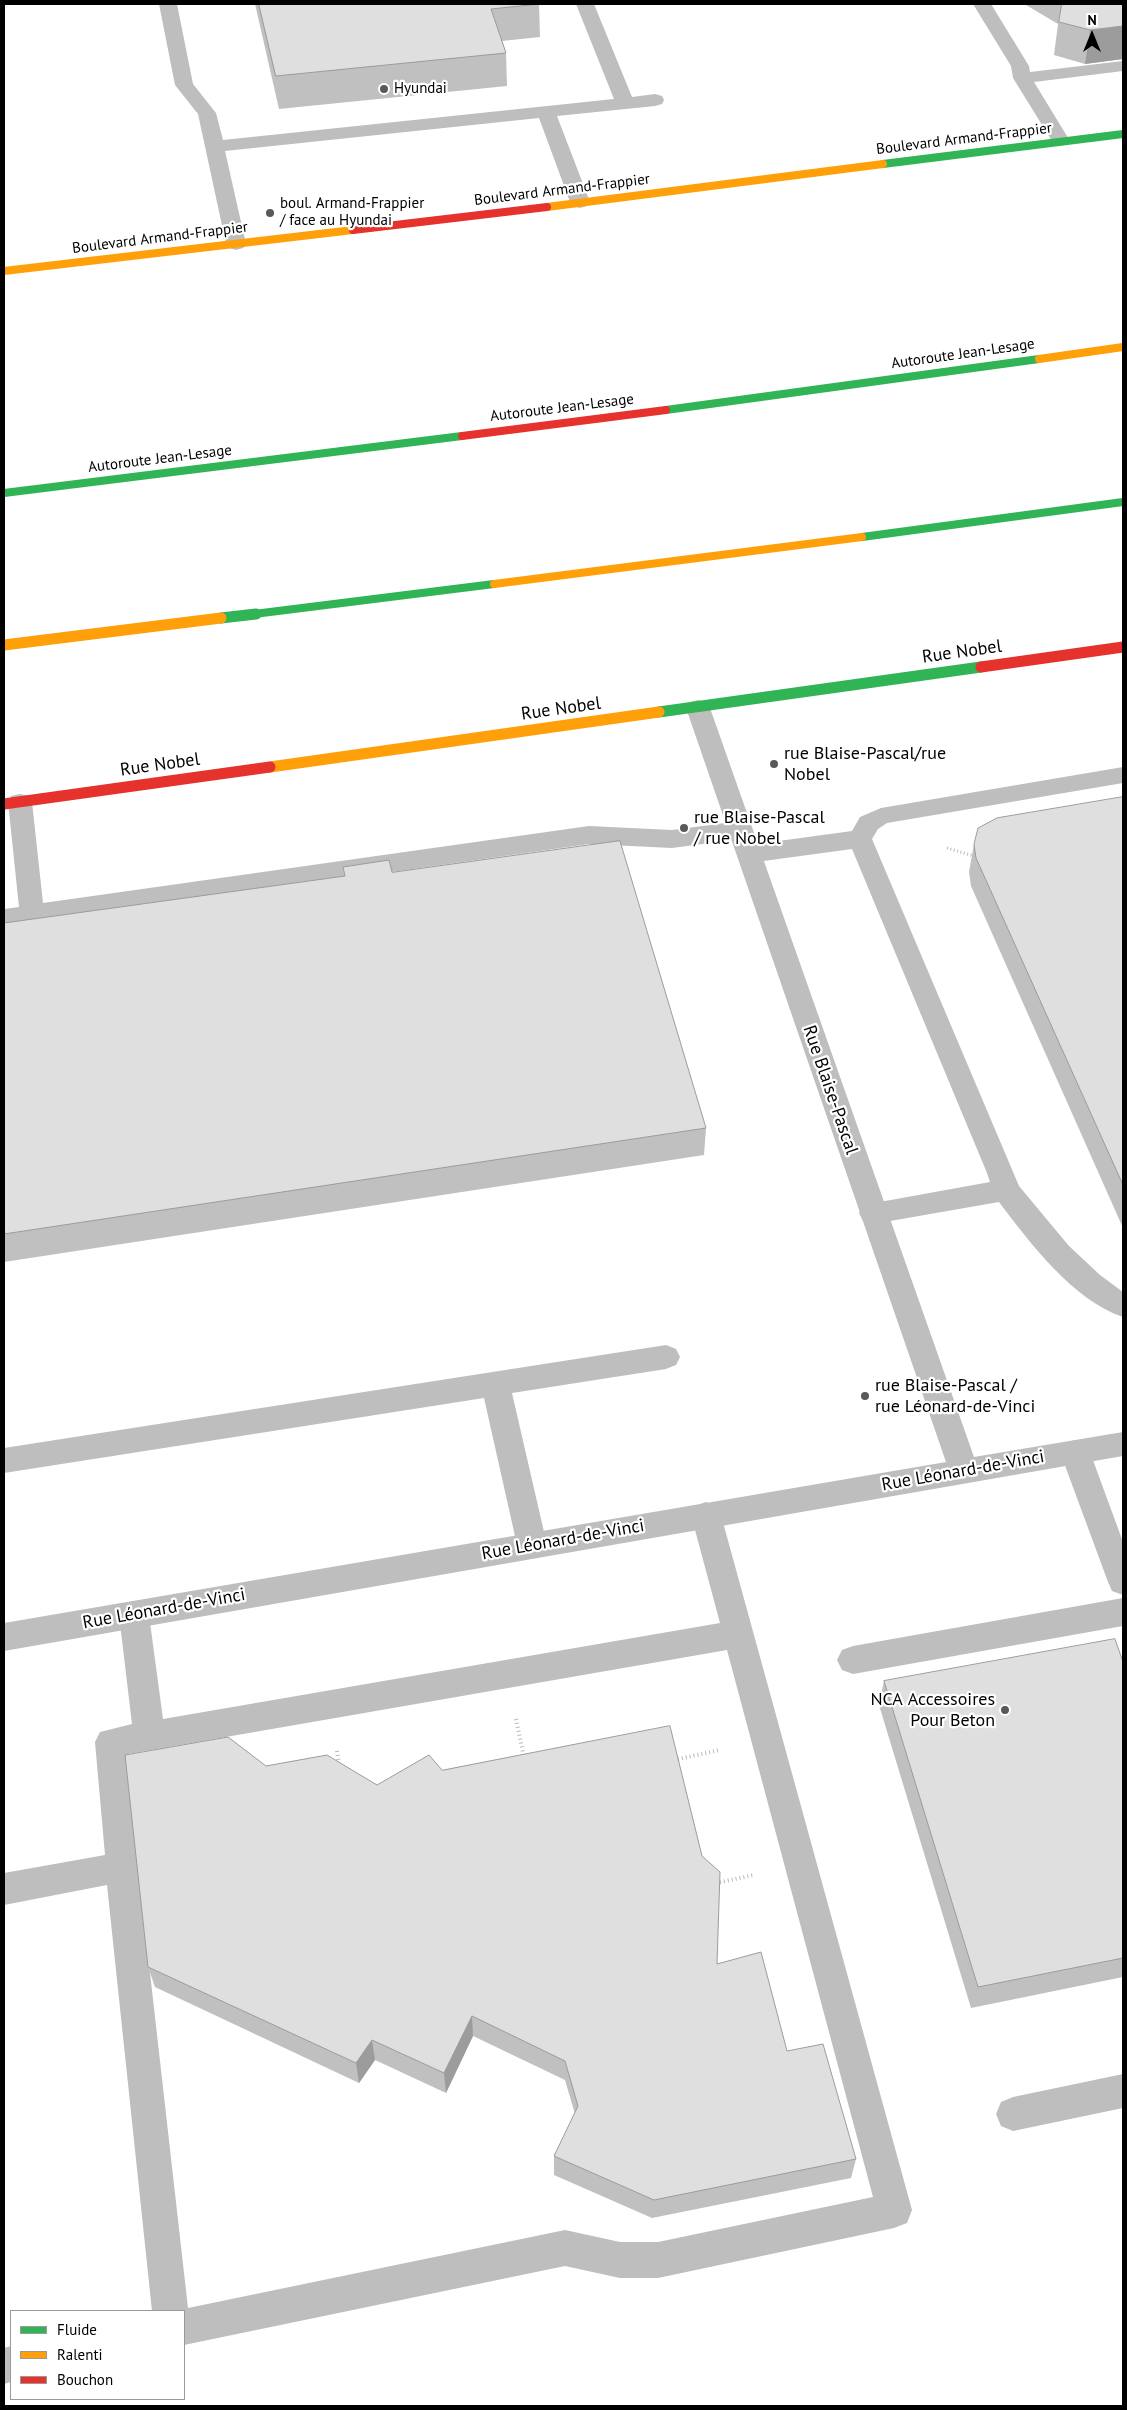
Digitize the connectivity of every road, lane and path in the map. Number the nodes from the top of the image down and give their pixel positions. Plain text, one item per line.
1 (168, 4) edge
2 (585, 4) edge
3 (982, 4) edge
4 (1123, 66) edge
5 (1022, 78) junction
6 (655, 100) dead end
7 (625, 102) junction
8 (546, 111) junction
9 (1123, 134) edge
10 (1062, 142) junction
11 (214, 146) junction
12 (580, 202) junction
13 (236, 244) junction
14 (4, 271) edge
15 (1123, 347) edge
16 (4, 493) edge
17 (1123, 502) edge
18 (4, 645) edge
19 (1123, 647) edge
20 (698, 708) junction
21 (1123, 775) edge
22 (12, 803) edge
23 (740, 830) junction
24 (860, 839) junction
25 (749, 854) junction
26 (32, 914) junction
27 (4, 918) edge
28 (1006, 1190) junction
29 (873, 1213) junction
30 (1123, 1306) edge
31 (666, 1357) dead end
32 (495, 1384) junction
33 (1123, 1444) edge
34 (1075, 1452) junction
35 (4, 1461) edge
36 (964, 1471) junction
37 (706, 1514) junction
38 (532, 1545) junction
39 (1123, 1582) edge
40 (1123, 1612) edge
41 (134, 1615) junction
42 (738, 1634) junction
43 (4, 1637) edge
44 (853, 1660) dead end
45 (506, 1674) junction
46 (149, 1736) junction
47 (666, 1755) edge
48 (524, 1758) edge
49 (340, 1767) edge
50 (331, 1769) edge
51 (674, 1770) edge
52 (122, 1867) junction
53 (4, 1888) edge
54 (1123, 2091) edge
55 (1013, 2114) dead end
56 (170, 2310) edge
57 (185, 2327) edge

1 - 11 street
2 - 7 street
3 - 5 street
4 - 5 street
5 - 10 street
6 - 7 street
7 - 8 street
8 - 11 street
8 - 12 street
9 - 10 main road, Boulevard Armand-Frappier
10 - 12 main road, Boulevard Armand-Frappier
11 - 13 street
12 - 13 main road, Boulevard Armand-Frappier
13 - 14 main road, Boulevard Armand-Frappier
15 - 16 main road, Autoroute Jean-Lesage
17 - 18 main road
19 - 20 main road, Rue Nobel
20 - 22 main road, Rue Nobel
20 - 23 street, Rue Blaise-Pascal
21 - 24 street
22 - 26 street
23 - 25 street, Rue Blaise-Pascal
23 - 26 street
24 - 25 street
24 - 28 street
25 - 29 street, Rue Blaise-Pascal
26 - 27 street
28 - 29 street
28 - 30 street
29 - 36 street, Rue Blaise-Pascal
31 - 32 street
32 - 35 street
32 - 38 street
33 - 34 street, Rue Léonard-de-Vinci
34 - 36 street, Rue Léonard-de-Vinci
34 - 39 street
36 - 37 street, Rue Léonard-de-Vinci
37 - 38 street, Rue Léonard-de-Vinci
37 - 42 street
38 - 41 street, Rue Léonard-de-Vinci
40 - 44 street
41 - 43 street, Rue Léonard-de-Vinci
41 - 46 street
42 - 45 street
42 - 57 street
45 - 46 street
45 - 48 path
46 - 52 street
47 - 51 path
49 - 50 path
52 - 53 street
52 - 56 street
54 - 55 street

